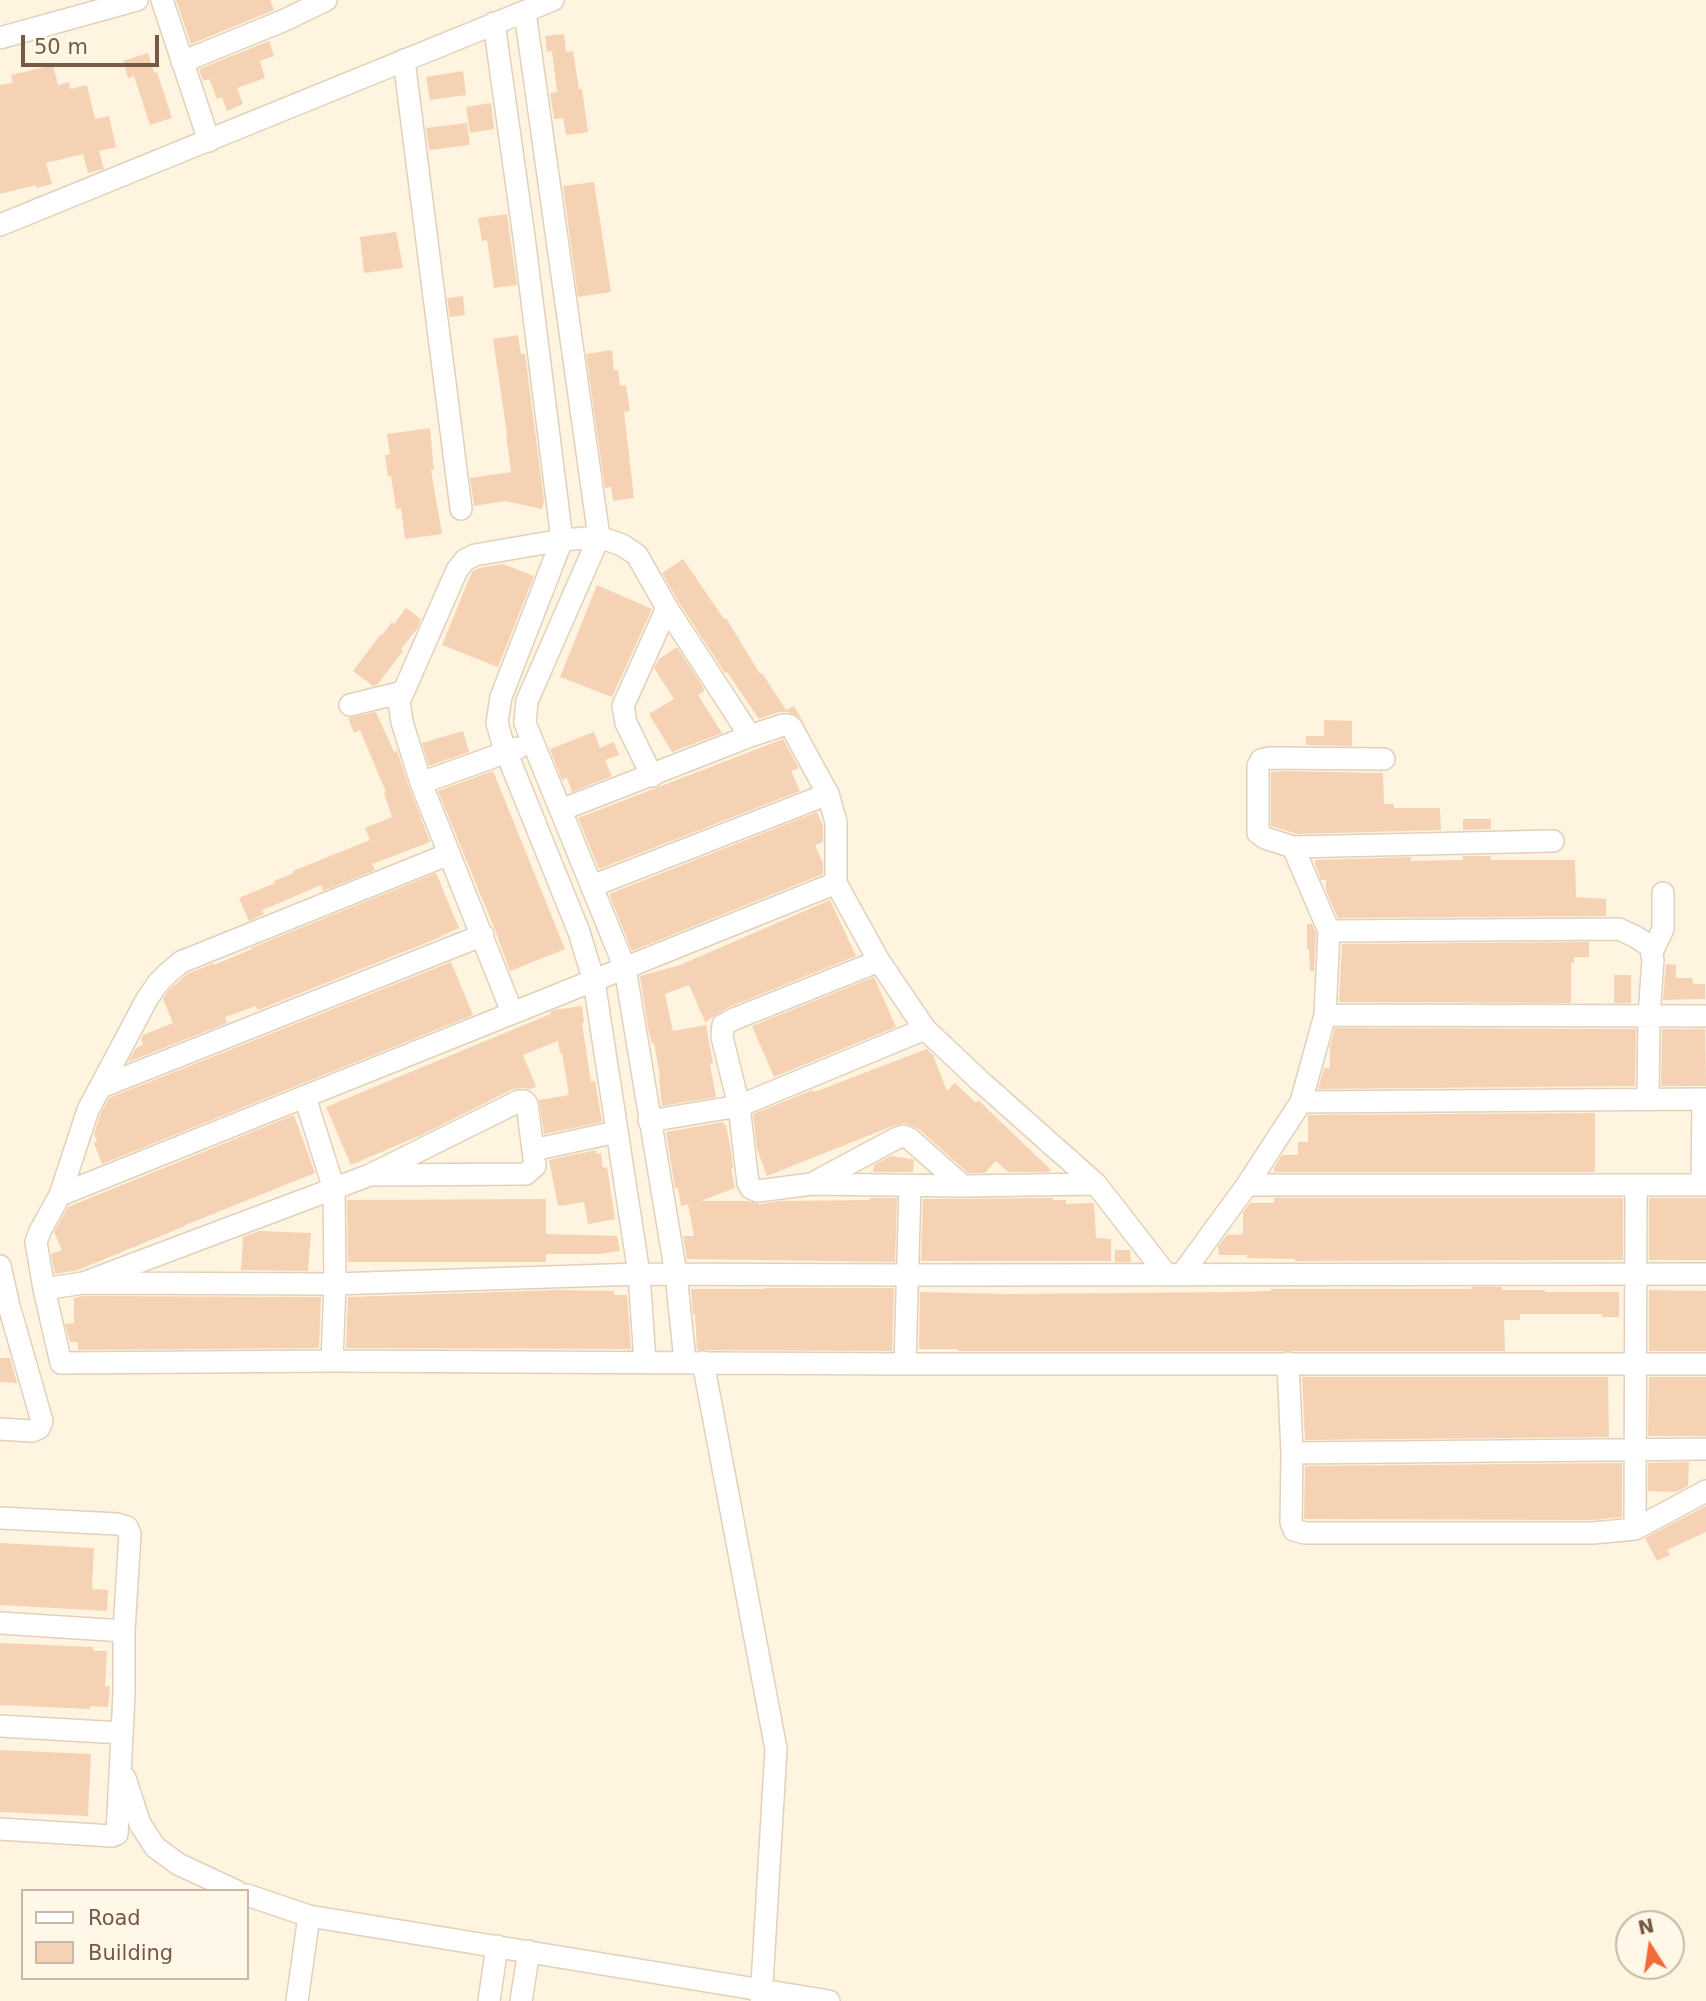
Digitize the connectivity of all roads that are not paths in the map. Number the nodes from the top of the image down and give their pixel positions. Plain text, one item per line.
1 (137, 0) edge
2 (162, 0) edge
3 (327, 0) edge
4 (553, 0) edge
5 (524, 12) junction
6 (494, 23) junction
7 (0, 38) edge
8 (404, 60) junction
9 (182, 62) junction
10 (542, 139) junction
11 (201, 143) junction
12 (511, 144) junction
13 (0, 225) edge
14 (461, 509) dead end
15 (597, 529) junction
16 (562, 533) junction
17 (667, 608) junction
18 (402, 692) junction
19 (350, 705) dead end
20 (750, 736) junction
21 (532, 742) junction
22 (507, 753) junction
23 (1384, 759) dead end
24 (652, 776) junction
25 (421, 783) junction
26 (828, 794) junction
27 (561, 810) junction
28 (1553, 841) dead end
29 (1293, 847) junction
30 (449, 853) junction
31 (836, 884) junction
32 (592, 887) junction
33 (1663, 893) dead end
34 (1329, 931) junction
35 (483, 935) junction
36 (1652, 952) junction
37 (879, 961) junction
38 (625, 968) junction
39 (594, 981) junction
40 (513, 1012) junction
41 (1325, 1015) junction
42 (1649, 1016) junction
43 (1706, 1016) edge
44 (925, 1030) junction
45 (101, 1087) junction
46 (305, 1097) junction
47 (1648, 1098) junction
48 (1704, 1099) edge
49 (1301, 1102) junction
50 (739, 1106) junction
51 (649, 1121) junction
52 (616, 1132) junction
53 (533, 1150) junction
54 (370, 1175) junction
55 (811, 1184) junction
56 (1096, 1184) junction
57 (1247, 1185) junction
58 (1636, 1185) junction
59 (1704, 1185) edge
60 (910, 1186) junction
61 (963, 1186) junction
62 (334, 1189) junction
63 (60, 1195) junction
64 (0, 1266) edge
65 (639, 1274) junction
66 (676, 1274) junction
67 (1174, 1274) junction
68 (1636, 1274) junction
69 (1706, 1274) edge
70 (908, 1275) junction
71 (83, 1283) junction
72 (335, 1284) junction
73 (32, 1300) junction
74 (10, 1347) edge
75 (332, 1361) junction
76 (645, 1361) junction
77 (694, 1362) junction
78 (1288, 1363) junction
79 (905, 1364) junction
80 (1636, 1364) junction
81 (1706, 1364) edge
82 (0, 1429) edge
83 (1636, 1449) junction
84 (1706, 1449) edge
85 (1292, 1453) junction
86 (1706, 1490) edge
87 (0, 1518) edge
88 (1635, 1530) junction
89 (0, 1623) edge
90 (124, 1631) junction
91 (0, 1726) edge
92 (122, 1733) junction
93 (120, 1766) junction
94 (0, 1829) edge
95 (232, 1889) edge
96 (248, 1895) edge
97 (309, 1916) junction
98 (498, 1946) junction
99 (529, 1951) junction
100 (732, 1993) edge
101 (761, 1995) edge
102 (297, 2001) edge
103 (489, 2001) edge
104 (521, 2001) edge
105 (828, 2001) edge

1 - 7 street
2 - 9 street
3 - 9 street
4 - 5 street
5 - 6 street
5 - 10 street
6 - 8 street
6 - 12 street
8 - 11 street
8 - 14 street
9 - 11 street
10 - 12 street
10 - 15 street
11 - 13 street
12 - 16 street
15 - 16 street
15 - 17 street
15 - 21 street
16 - 18 street
16 - 22 street
17 - 20 street
17 - 24 street
18 - 19 street
18 - 25 street
20 - 24 street
20 - 26 street
21 - 22 street
21 - 27 street
22 - 25 street
22 - 39 street
23 - 29 street
24 - 27 street
25 - 30 street
26 - 31 street
26 - 32 street
27 - 32 street
28 - 29 street
29 - 34 street
30 - 35 street
30 - 45 street
31 - 37 street
31 - 38 street
32 - 38 street
33 - 36 street
34 - 36 street
34 - 41 street
35 - 40 street
35 - 45 street
36 - 42 street
37 - 44 street
37 - 50 street
38 - 39 street
38 - 51 street
39 - 40 street
39 - 52 street
40 - 46 street
41 - 42 street
41 - 49 street
42 - 43 street
42 - 47 street
44 - 50 street
44 - 56 street
45 - 63 street
46 - 62 street
46 - 63 street
47 - 48 street
47 - 49 street
48 - 59 street
49 - 57 street
50 - 51 street
50 - 55 street
51 - 66 street
52 - 53 street
52 - 65 street
53 - 54 street
53 - 54 street
54 - 62 street
55 - 60 street
55 - 61 street
56 - 61 street
56 - 67 street
57 - 58 street
57 - 67 street
58 - 59 street
58 - 68 street
60 - 61 street
60 - 70 street
62 - 71 street
62 - 72 street
63 - 73 street
64 - 73 street
65 - 66 street
65 - 72 street
65 - 76 street
66 - 70 street
66 - 77 street
67 - 68 street
67 - 70 street
68 - 69 street
68 - 80 street
70 - 79 street
71 - 72 street
71 - 73 street
72 - 75 street
73 - 74 street
73 - 75 street
74 - 82 street
75 - 76 street
76 - 77 street
77 - 79 street
77 - 101 street
78 - 79 street
78 - 80 street
78 - 85 street
80 - 81 street
80 - 83 street
83 - 84 street
83 - 85 street
83 - 88 street
85 - 88 street
86 - 88 street
87 - 90 street
89 - 90 street
90 - 92 street
91 - 92 street
92 - 93 street
93 - 94 street
93 - 95 street
96 - 97 street
97 - 98 street
97 - 102 street
98 - 99 street
98 - 103 street
99 - 100 street
99 - 104 street
100 - 101 street
101 - 105 street

